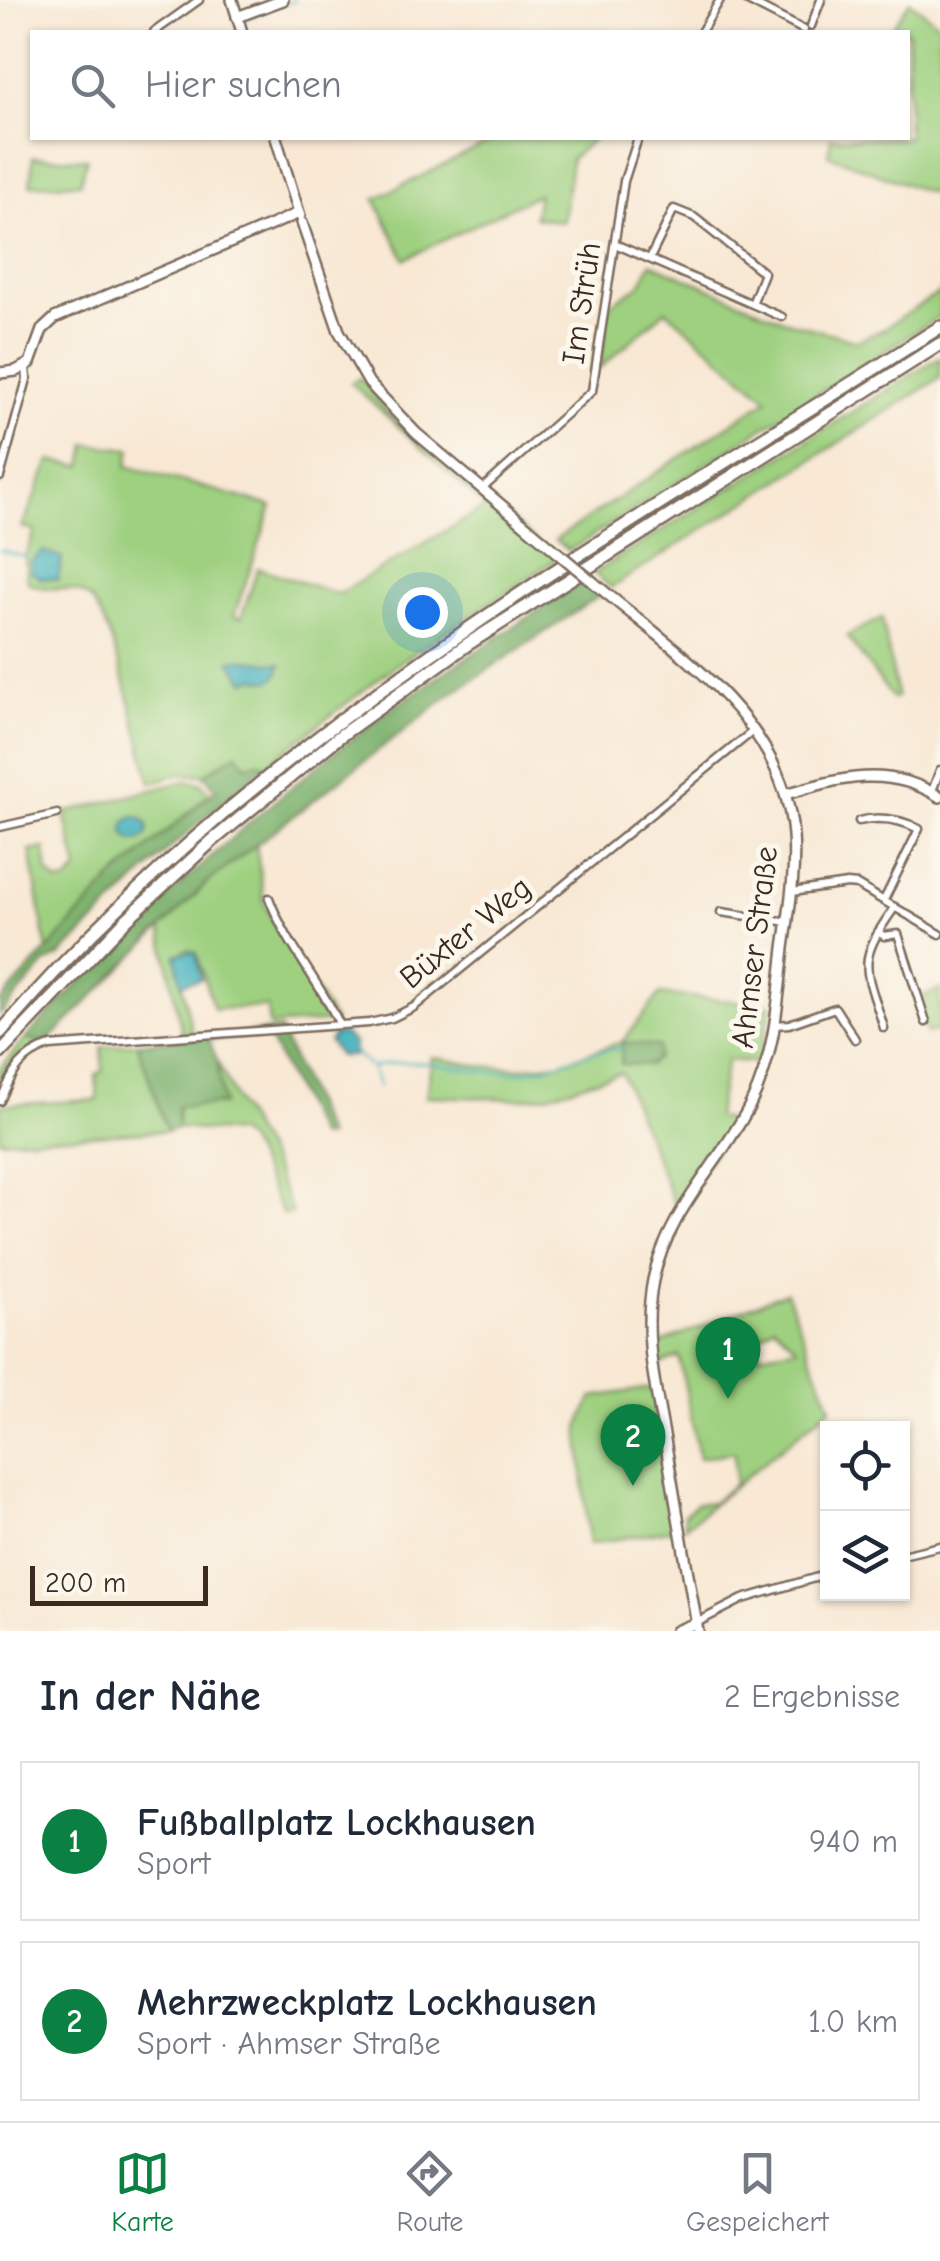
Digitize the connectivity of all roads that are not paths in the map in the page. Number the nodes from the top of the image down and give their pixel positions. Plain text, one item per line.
1 (199, 0) edge
2 (232, 0) edge
3 (283, 0) edge
4 (720, 0) edge
5 (746, 0) edge
6 (821, 0) edge
7 (237, 17) junction
8 (157, 30) edge
9 (241, 30) edge
10 (702, 30) edge
11 (809, 30) edge
12 (277, 140) edge
13 (637, 140) edge
14 (301, 218) junction
15 (615, 244) junction
16 (650, 258) junction
17 (752, 304) junction
18 (782, 317) dead end
19 (940, 327) edge
20 (940, 344) edge
21 (26, 367) junction
22 (0, 373) edge
23 (0, 477) edge
24 (482, 489) junction
25 (756, 730) junction
26 (940, 770) edge
27 (786, 794) junction
28 (936, 794) edge
29 (57, 814) dead end
30 (858, 821) dead end
31 (0, 826) edge
32 (792, 892) junction
33 (269, 898) dead end
34 (884, 900) junction
35 (895, 907) junction
36 (721, 912) dead end
37 (788, 922) junction
38 (878, 932) junction
39 (940, 934) edge
40 (926, 1022) dead end
41 (340, 1025) junction
42 (774, 1025) junction
43 (884, 1028) dead end
44 (0, 1032) edge
45 (856, 1039) dead end
46 (0, 1053) edge
47 (0, 1101) edge
48 (940, 1546) edge
49 (910, 1553) edge
50 (820, 1576) edge
51 (697, 1627) edge
52 (676, 1631) edge

1 - 8 street
2 - 7 street
3 - 7 street
4 - 10 street
5 - 11 street
6 - 11 street
7 - 9 street
12 - 14 street, Ahmser Straße
13 - 15 street, Im Strüh
14 - 21 street
14 - 24 street, Ahmser Straße
15 - 16 street
15 - 24 street, Im Strüh
16 - 17 street
16 - 17 street
17 - 18 street
19 - 44 highway
20 - 46 highway
21 - 22 street
21 - 23 street
24 - 25 street, Ahmser Straße, bridge
25 - 27 street, Ahmser Straße
25 - 41 street, Büxter Weg
26 - 28 street
27 - 28 street
27 - 32 street, Ahmser Straße
29 - 31 street
30 - 34 street
32 - 34 street
32 - 37 street, Ahmser Straße
33 - 41 street
34 - 35 street
35 - 38 street
35 - 39 street
36 - 37 street
37 - 42 street, Ahmser Straße
38 - 40 street
38 - 43 street
41 - 47 street, Büxter Weg
42 - 45 street
42 - 51 street, Ahmser Straße
48 - 49 street
50 - 51 street
51 - 52 street

